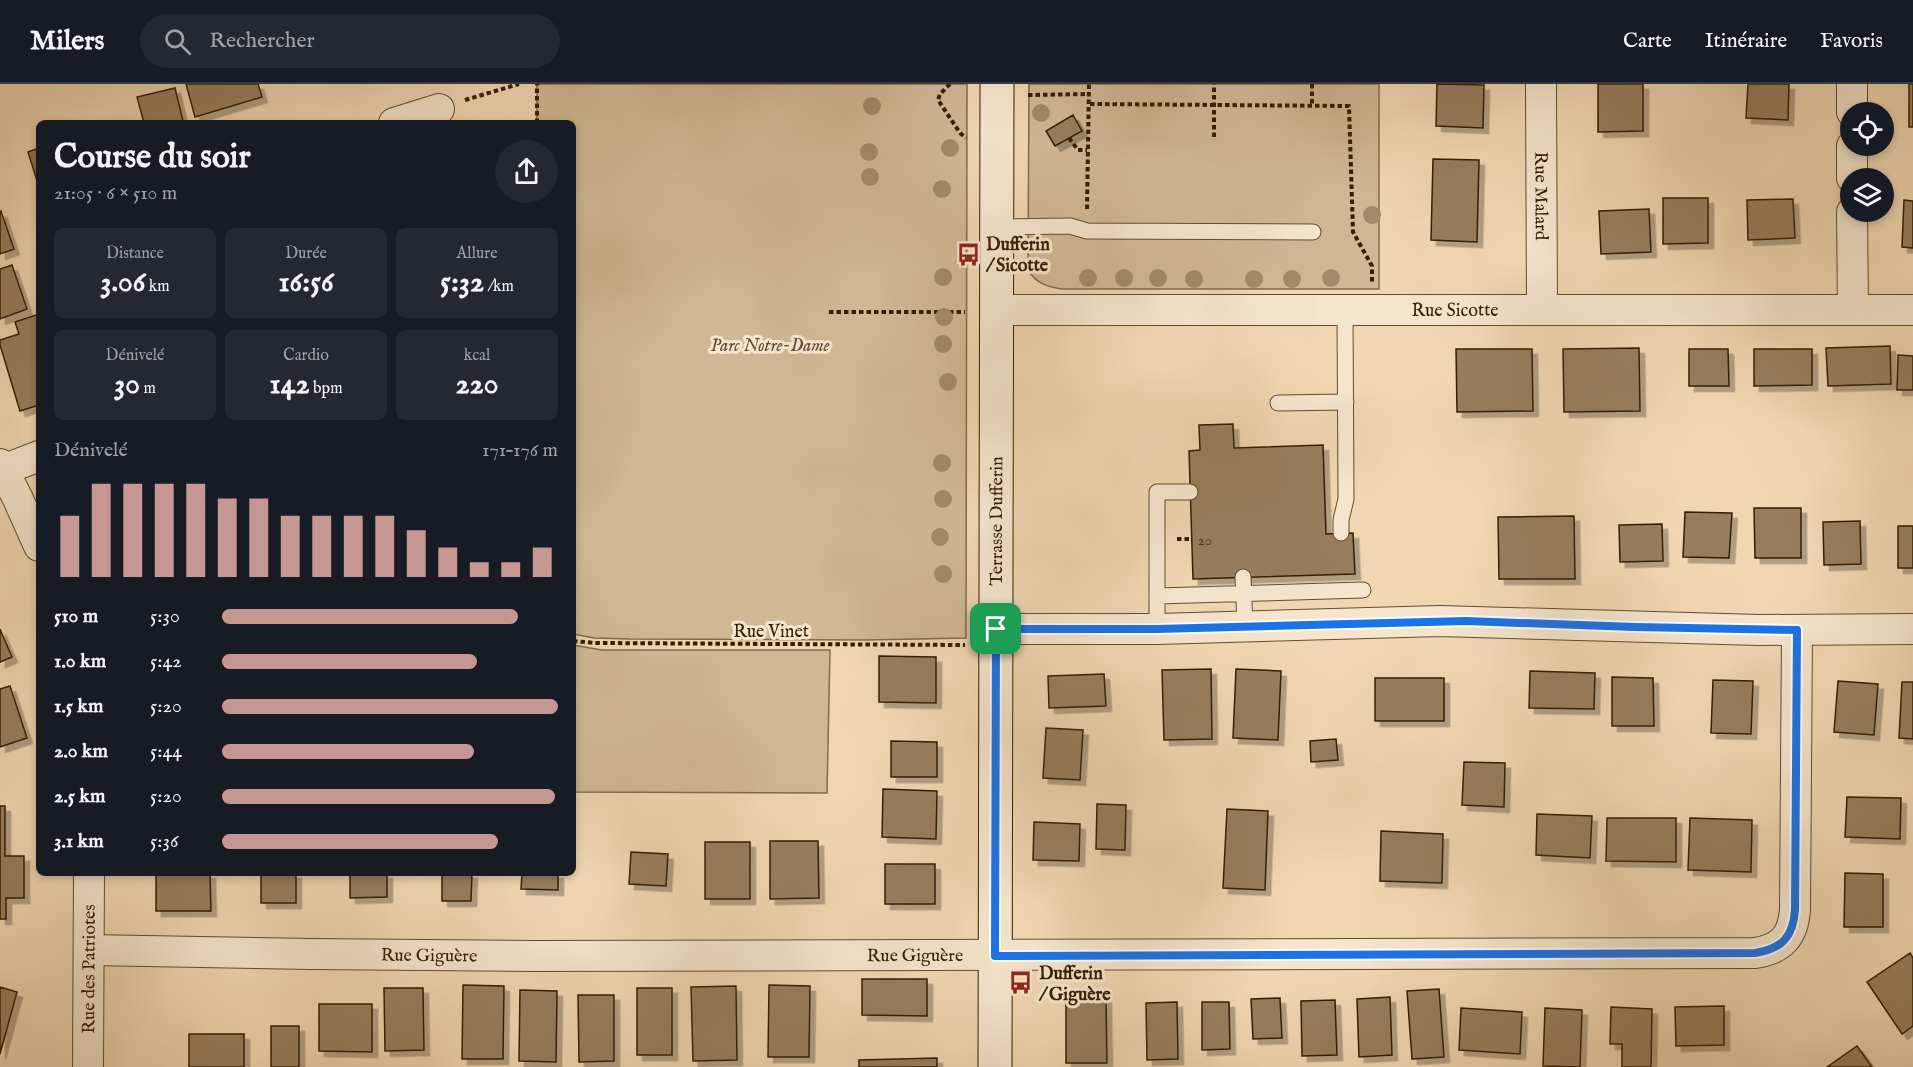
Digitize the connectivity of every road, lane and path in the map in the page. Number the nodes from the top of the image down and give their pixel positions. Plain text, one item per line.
1 (519, 84) edge
2 (537, 84) edge
3 (950, 84) edge
4 (1089, 84) edge
5 (1214, 84) edge
6 (1312, 84) edge
7 (1541, 84) edge
8 (1852, 84) edge
9 (1012, 89) edge
10 (1090, 94) junction
11 (1852, 102) edge
12 (1090, 104) junction
13 (1214, 105) junction
14 (1312, 106) junction
15 (439, 109) joint
16 (404, 120) edge
17 (537, 120) edge
18 (1214, 137) dead end
19 (1069, 138) dead end
20 (969, 140) dead end
21 (1087, 150) junction
22 (1087, 213) dead end
23 (1852, 222) edge
24 (997, 227) junction
25 (1313, 232) dead end
26 (1373, 289) dead end
27 (1345, 310) junction
28 (1542, 310) junction
29 (1853, 310) junction
30 (1913, 310) edge
31 (982, 311) junction
32 (830, 312) dead end
33 (1346, 402) junction
34 (1278, 403) dead end
35 (36, 457) edge
36 (2, 467) edge
37 (1190, 492) dead end
38 (1341, 533) dead end
39 (36, 540) edge
40 (1243, 577) dead end
41 (1363, 590) dead end
42 (1244, 593) junction
43 (1157, 596) junction
44 (1245, 627) junction
45 (1157, 629) junction
46 (1913, 629) edge
47 (1797, 630) junction
48 (983, 637) junction
49 (576, 641) edge
50 (89, 876) edge
51 (89, 950) junction
52 (995, 956) junction
53 (88, 1067) edge
54 (995, 1067) edge

1 - 15 path
2 - 17 path
3 - 20 path
4 - 10 path
5 - 13 path
6 - 14 path
7 - 28 street, Rue Malard
8 - 11 street
9 - 10 path
9 - 24 street, Terrasse Dufferin
10 - 12 path
12 - 13 path
12 - 21 path
13 - 14 path
13 - 18 path
14 - 26 path
15 - 16 street
19 - 21 path
21 - 22 path
23 - 29 street
24 - 25 lane
24 - 31 street, Terrasse Dufferin
27 - 28 street, Rue Sicotte
27 - 31 street, Rue Sicotte
27 - 33 lane
28 - 29 street, Rue Sicotte
29 - 30 street, Rue Sicotte
31 - 32 path
31 - 48 street, Terrasse Dufferin
33 - 34 lane
33 - 38 lane
35 - 36 street
36 - 39 street
37 - 43 lane
40 - 42 lane
41 - 42 lane
42 - 43 lane
42 - 44 lane
43 - 45 lane
44 - 45 street
44 - 47 street
45 - 48 street
46 - 47 street
47 - 52 street, Rue Giguère
48 - 49 path, Rue Vinet
48 - 52 street, Terrasse Dufferin
50 - 51 street, Rue des Patriotes
51 - 52 street, Rue Giguère
51 - 53 street, Rue des Patriotes
52 - 54 street, Terrasse Dufferin

